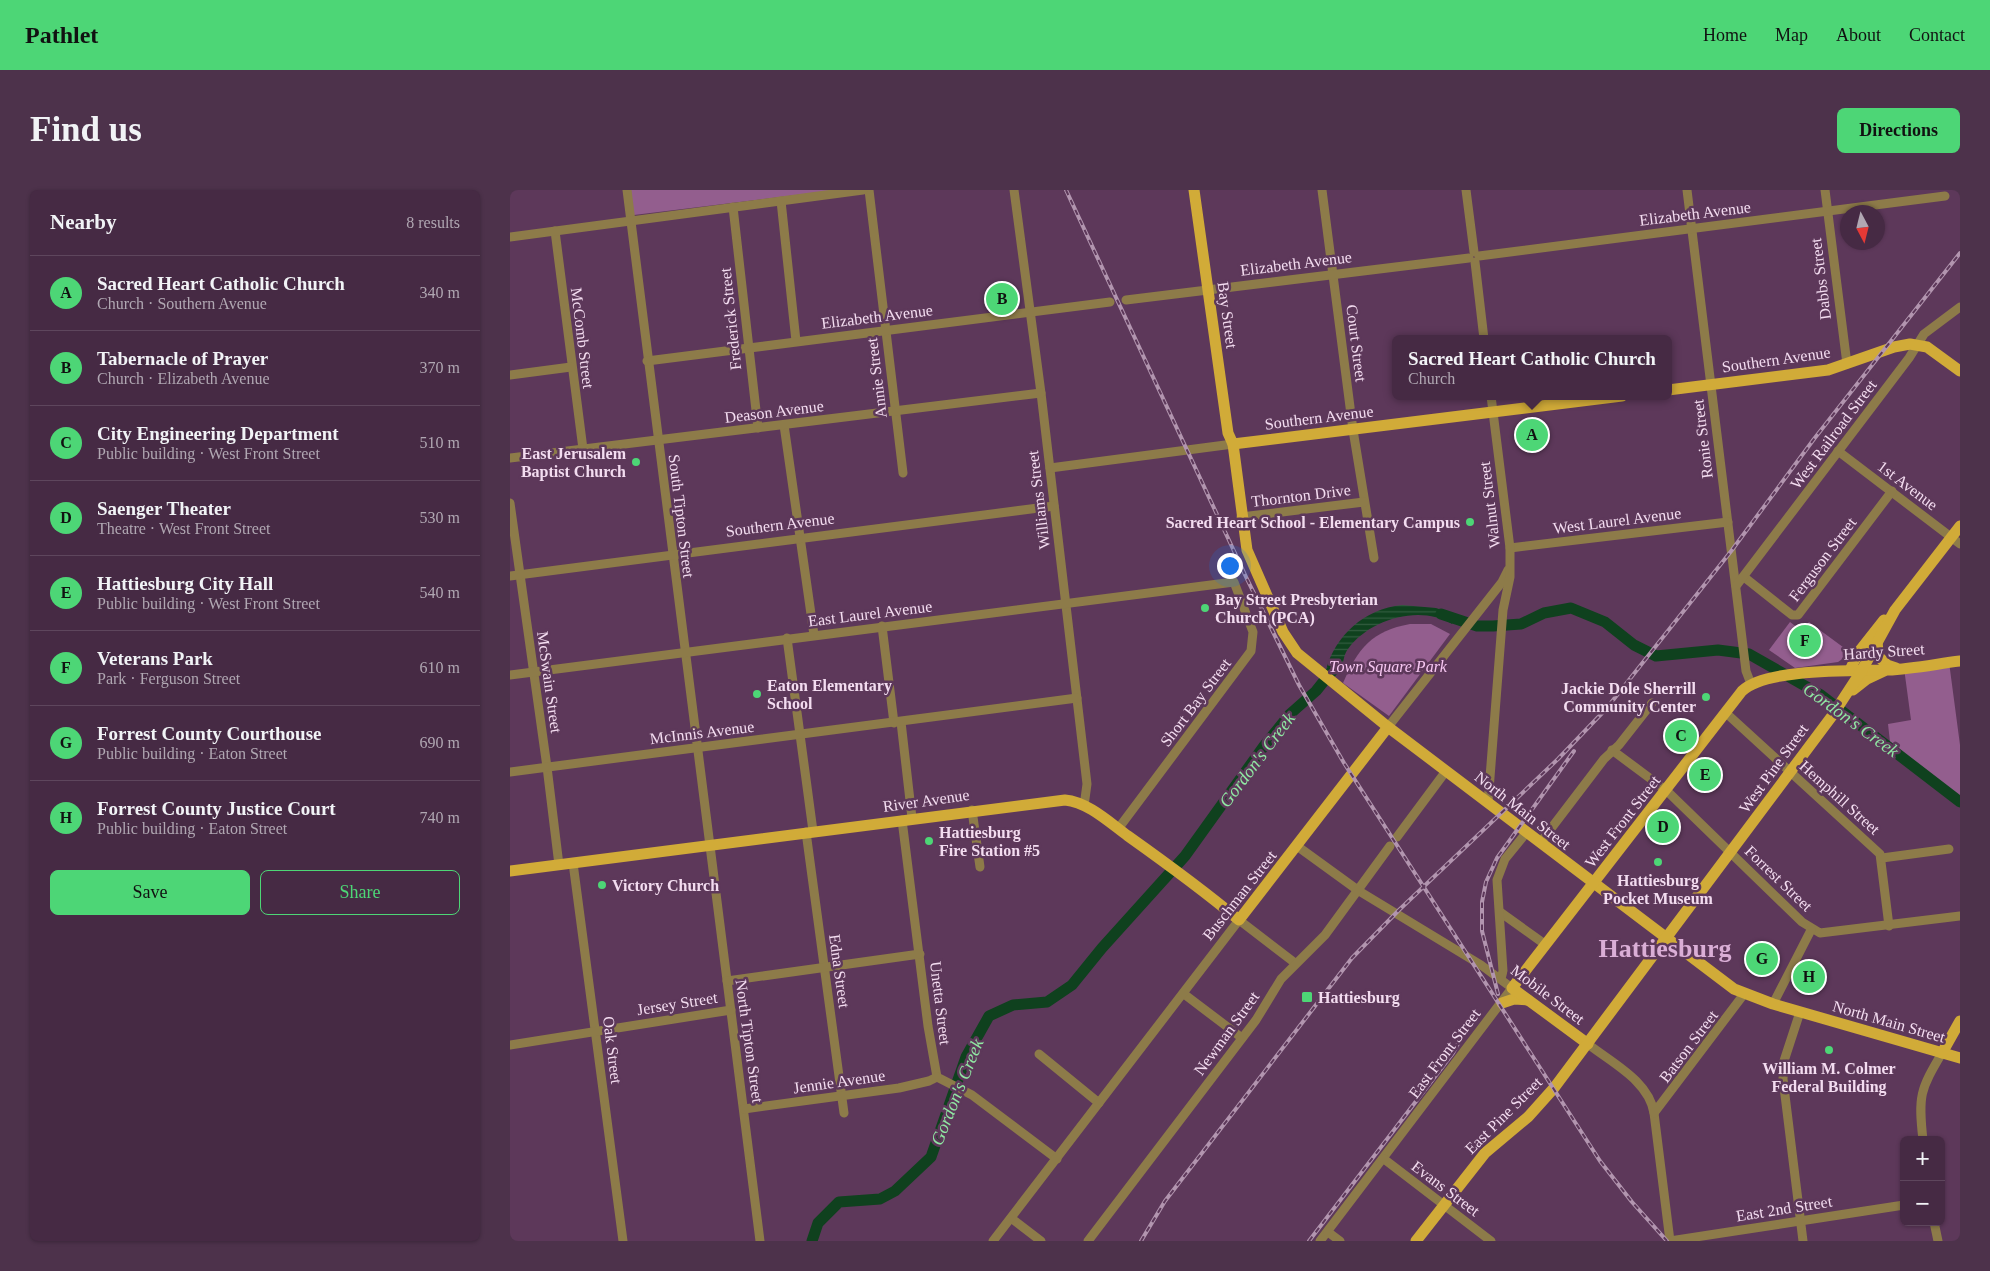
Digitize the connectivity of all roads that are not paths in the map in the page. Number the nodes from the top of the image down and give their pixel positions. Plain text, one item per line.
1 (627, 190) edge
2 (863, 190) edge
3 (869, 190) edge
4 (1014, 190) edge
5 (1194, 190) edge
6 (1202, 190) edge
7 (1322, 190) edge
8 (1466, 190) edge
9 (1687, 190) edge
10 (1825, 190) edge
11 (1945, 196) dead end
12 (781, 201) junction
13 (732, 207) junction
14 (1827, 212) junction
15 (631, 220) junction
16 (1692, 229) junction
17 (554, 231) junction
18 (510, 237) edge
19 (1474, 257) junction
20 (1333, 274) junction
21 (1211, 289) junction
22 (1126, 300) dead end
23 (1110, 302) dead end
24 (1960, 307) edge
25 (1029, 312) junction
26 (885, 330) junction
27 (1484, 335) edge
28 (796, 342) junction
29 (1917, 344) junction
30 (748, 348) junction
31 (647, 361) junction
32 (1847, 364) junction
33 (571, 367) junction
34 (1960, 371) edge
35 (510, 376) edge
36 (1711, 385) junction
37 (1672, 390) edge
38 (1041, 393) junction
39 (1492, 400) edge
40 (1590, 400) edge
41 (895, 411) junction
42 (1493, 412) junction
43 (784, 425) junction
44 (758, 428) junction
45 (1353, 430) junction
46 (658, 441) junction
47 (1233, 444) junction
48 (583, 449) junction
49 (1838, 451) junction
50 (510, 458) edge
51 (1050, 468) junction
52 (903, 473) dead end
53 (1892, 492) junction
54 (1364, 502) junction
55 (510, 503) edge
56 (1054, 506) junction
57 (1241, 517) junction
58 (1728, 522) junction
59 (1960, 526) edge
60 (800, 538) junction
61 (1956, 540) edge
62 (1510, 548) junction
63 (672, 555) junction
64 (1374, 558) dead end
65 (1508, 568) junction
66 (520, 575) junction
67 (510, 576) edge
68 (1744, 577) junction
69 (1234, 582) joint
70 (1736, 586) junction
71 (1492, 595) junction
72 (1065, 604) junction
73 (1895, 610) junction
74 (1503, 613) junction
75 (882, 626) junction
76 (814, 635) junction
77 (787, 638) junction
78 (1877, 643) junction
79 (684, 652) junction
80 (1960, 661) edge
81 (1900, 669) junction
82 (1850, 670) junction
83 (1862, 670) junction
84 (1888, 670) junction
85 (1835, 671) junction
86 (533, 672) junction
87 (1321, 674) joint
88 (510, 675) edge
89 (1751, 684) junction
90 (1846, 695) junction
91 (1077, 698) junction
92 (1652, 703) dead end
93 (1726, 713) junction
94 (898, 722) junction
95 (1388, 727) junction
96 (800, 735) junction
97 (697, 747) junction
98 (1612, 750) junction
99 (547, 766) junction
100 (1446, 771) junction
101 (510, 772) edge
102 (1789, 772) junction
103 (1667, 791) junction
104 (1488, 803) junction
105 (1084, 806) junction
106 (972, 810) junction
107 (907, 819) junction
108 (1118, 829) junction
109 (809, 832) junction
110 (1526, 833) junction
111 (1397, 837) dead end
112 (1540, 843) junction
113 (708, 845) junction
114 (1297, 846) junction
115 (1390, 846) dead end
116 (1949, 849) dead end
117 (1731, 853) junction
118 (1882, 858) junction
119 (573, 863) junction
120 (559, 865) junction
121 (980, 867) dead end
122 (510, 871) edge
123 (1593, 885) junction
124 (1358, 891) junction
125 (1500, 912) junction
126 (1960, 916) edge
127 (1239, 920) junction
128 (1889, 926) junction
129 (1811, 930) junction
130 (1667, 940) junction
131 (1546, 945) junction
132 (920, 954) junction
133 (1295, 963) junction
134 (824, 966) junction
135 (1501, 979) junction
136 (727, 980) junction
137 (1512, 988) junction
138 (1184, 994) junction
139 (1744, 994) junction
140 (1528, 1000) junction
141 (1502, 1003) junction
142 (1773, 1004) junction
143 (731, 1010) junction
144 (1800, 1012) junction
145 (1960, 1021) edge
146 (596, 1032) junction
147 (1242, 1038) junction
148 (1588, 1044) junction
149 (510, 1045) edge
150 (1942, 1053) junction
151 (1039, 1054) dead end
152 (1960, 1058) edge
153 (940, 1078) junction
154 (841, 1096) junction
155 (1099, 1103) junction
156 (744, 1109) junction
157 (844, 1113) dead end
158 (1654, 1113) junction
159 (1923, 1136) edge
160 (1057, 1158) junction
161 (1384, 1159) junction
162 (1445, 1205) junction
163 (1900, 1206) edge
164 (1011, 1218) junction
165 (1801, 1220) junction
166 (1935, 1226) edge
167 (1328, 1232) junction
168 (623, 1241) edge
169 (760, 1241) edge
170 (993, 1241) edge
171 (1041, 1241) edge
172 (1088, 1241) edge
173 (1320, 1241) edge
174 (1340, 1241) edge
175 (1416, 1241) edge
176 (1491, 1241) edge
177 (1670, 1241) edge
178 (1803, 1241) edge
179 (1938, 1241) edge

1 - 15 street, South Tipton Street
2 - 12 street
3 - 26 street, Annie Street
4 - 25 street, Williams Street
5 - 21 main road, Bay Street
6 - 21 main road, Bay Street
7 - 20 street, Court Street
8 - 19 street
9 - 16 street, Ronie Street
10 - 14 street, Dabbs Street
11 - 14 street, Elizabeth Avenue
12 - 13 street
12 - 28 street
13 - 15 street
13 - 30 street, Frederick Street
14 - 16 street, Elizabeth Avenue
14 - 32 street, Dabbs Street
15 - 17 street
15 - 31 street, South Tipton Street
16 - 19 street, Elizabeth Avenue
16 - 36 street, Ronie Street
17 - 18 street
17 - 33 street, McComb Street
19 - 20 street, Elizabeth Avenue
19 - 27 street
20 - 21 street, Elizabeth Avenue
20 - 45 street, Court Street
21 - 22 street, Elizabeth Avenue
21 - 47 main road, Bay Street
23 - 25 street, Elizabeth Avenue
24 - 29 street, West Railroad Street
25 - 26 street, Elizabeth Avenue
25 - 38 street, Williams Street
26 - 28 street, Elizabeth Avenue
26 - 41 street, Annie Street
28 - 30 street, Elizabeth Avenue
29 - 32 main road, Southern Avenue
29 - 34 main road
29 - 49 street, West Railroad Street
30 - 31 street, Elizabeth Avenue
30 - 44 street, Frederick Street
31 - 46 street, South Tipton Street
32 - 36 main road, Southern Avenue
33 - 35 street
33 - 48 street, McComb Street
36 - 37 main road, Southern Avenue
36 - 58 street, Ronie Street
38 - 41 street, Deason Avenue
38 - 51 street, Williams Street
39 - 42 street, Walnut Street
40 - 42 main road, Southern Avenue
41 - 43 street, Deason Avenue
41 - 52 street, Annie Street
42 - 45 main road, Southern Avenue
42 - 62 street, Walnut Street
43 - 44 street, Deason Avenue
43 - 60 street
44 - 46 street, Deason Avenue
45 - 47 main road, Southern Avenue
45 - 54 street, Court Street
46 - 48 street, Deason Avenue
46 - 63 street, South Tipton Street
47 - 51 street, Southern Avenue
47 - 57 main road, Bay Street
48 - 50 street, Deason Avenue
49 - 53 street, 1st Avenue
49 - 68 street, West Railroad Street
51 - 56 street, Williams Street
53 - 61 street, 1st Avenue
53 - 68 street, Ferguson Street
54 - 57 street, Thornton Drive
54 - 64 street, Court Street
55 - 66 street, McSwain Street
56 - 60 street, Southern Avenue
56 - 72 street, Williams Street
57 - 87 main road, Bay Street
58 - 62 street, West Laurel Avenue
58 - 70 street, Ronie Street
59 - 61 main road, West Pine Street
60 - 63 street, Southern Avenue
60 - 76 street
61 - 73 main road, West Pine Street
62 - 65 street, Walnut Street
63 - 66 street, Southern Avenue
63 - 79 street, South Tipton Street
65 - 71 street, Buschman Street
65 - 74 street, Walnut Street
66 - 67 street, Southern Avenue
66 - 86 street, McSwain Street
68 - 70 street, West Railroad Street
69 - 72 street, East Laurel Avenue
69 - 108 street, Short Bay Street
70 - 89 street, Ronie Street
71 - 74 street
71 - 95 street, Buschman Street
72 - 75 street, East Laurel Avenue
72 - 91 street, Williams Street
73 - 78 main road, West Pine Street
73 - 82 main road, West Pine Street
74 - 104 street, Walnut Street
75 - 76 street, East Laurel Avenue
75 - 94 street
76 - 77 street, East Laurel Avenue
77 - 79 street, East Laurel Avenue
77 - 96 street
78 - 81 main road
78 - 83 main road, West Pine Street
79 - 86 street, East Laurel Avenue
79 - 97 street, South Tipton Street
80 - 81 main road, Hardy Street
81 - 84 main road, Hardy Street
82 - 83 main road, Hardy Street
82 - 85 main road, Hardy Street
83 - 84 main road, Hardy Street
83 - 90 main road, West Pine Street
84 - 90 main road
85 - 89 main road, Hardy Street
85 - 90 main road
86 - 88 street, East Laurel Avenue
86 - 99 street, McSwain Street
87 - 95 main road, North Main Street
89 - 93 main road, West Front Street
90 - 102 main road, West Pine Street
91 - 94 street, McInnis Avenue
91 - 105 street, Williams Street
92 - 98 street
93 - 102 street, Hemphill Street
93 - 103 main road, West Front Street
94 - 96 street, McInnis Avenue
94 - 107 street
95 - 100 main road, North Main Street
95 - 114 main road, Buschman Street
96 - 97 street, McInnis Avenue
96 - 109 street
97 - 99 street, McInnis Avenue
97 - 113 street, South Tipton Street
98 - 103 street, Forrest Street
98 - 112 street
99 - 101 street, McInnis Avenue
99 - 120 street, McSwain Street
100 - 104 main road, North Main Street
100 - 111 street
102 - 117 main road, West Pine Street
102 - 118 street, Hemphill Street
103 - 117 street, Forrest Street
103 - 123 main road, West Front Street
104 - 110 main road, North Main Street
105 - 106 main road, River Avenue
105 - 108 main road, River Avenue
106 - 107 main road, River Avenue
106 - 121 street
107 - 109 main road, River Avenue
107 - 132 street, Unetta Street
108 - 127 main road, River Avenue
109 - 113 main road, River Avenue
109 - 134 street, Edna Street
110 - 112 main road, North Main Street
110 - 125 street
112 - 123 main road, North Main Street
113 - 119 main road, River Avenue
113 - 136 street, North Tipton Street
114 - 124 street, Mobile Street
114 - 127 main road, Buschman Street
115 - 124 street, Newman Street
116 - 118 street, Hemphill Street
117 - 129 street, Forrest Street
117 - 130 main road, West Pine Street
118 - 128 street
119 - 120 main road, River Avenue
119 - 146 street, Oak Street
120 - 122 main road, River Avenue
123 - 130 main road, North Main Street
123 - 131 main road, East Front Street
124 - 133 street, Newman Street
124 - 135 street, Mobile Street
125 - 131 street
125 - 135 street
126 - 128 street, Forrest Street
127 - 133 street, River Avenue
127 - 138 street, Buschman Street
128 - 129 street, Forrest Street
129 - 142 street
130 - 139 main road, North Main Street
130 - 148 main road, East Pine Street
131 - 137 main road, East Front Street
132 - 134 street
132 - 153 street, Unetta Street
133 - 147 street, Newman Street
134 - 136 street
134 - 154 street, Edna Street
135 - 137 street, Mobile Street
136 - 143 street, North Tipton Street
137 - 140 main road, Mobile Street
137 - 141 street, East Front Street
138 - 147 street
138 - 155 street, Buschman Street
139 - 142 main road, North Main Street
139 - 158 street, Batson Street
140 - 141 main road
140 - 148 main road, Mobile Street
141 - 161 street, East Front Street
142 - 144 main road, North Main Street
143 - 146 street, Jersey Street
143 - 156 street, North Tipton Street
144 - 150 main road, North Main Street
144 - 165 street
145 - 150 main road
146 - 149 street, Jersey Street
146 - 168 street, Oak Street
147 - 172 street, Newman Street
148 - 158 street, Mobile Street
148 - 162 main road, East Pine Street
150 - 152 main road, North Main Street
150 - 159 street
151 - 155 street
153 - 154 street, Jennie Avenue
153 - 160 street
154 - 156 street, Jennie Avenue
154 - 157 street, Edna Street
155 - 160 street, Buschman Street
156 - 169 street, North Tipton Street
158 - 177 street, Mobile Street
160 - 164 street, Buschman Street
161 - 162 street, Evans Street
161 - 167 street, East Front Street
162 - 175 main road, East Pine Street
162 - 176 street, Evans Street
163 - 165 street, East 2nd Street
164 - 170 street, Buschman Street
164 - 171 street
165 - 177 street, East 2nd Street
165 - 178 street
166 - 179 street
167 - 173 street, East Front Street
167 - 174 street

